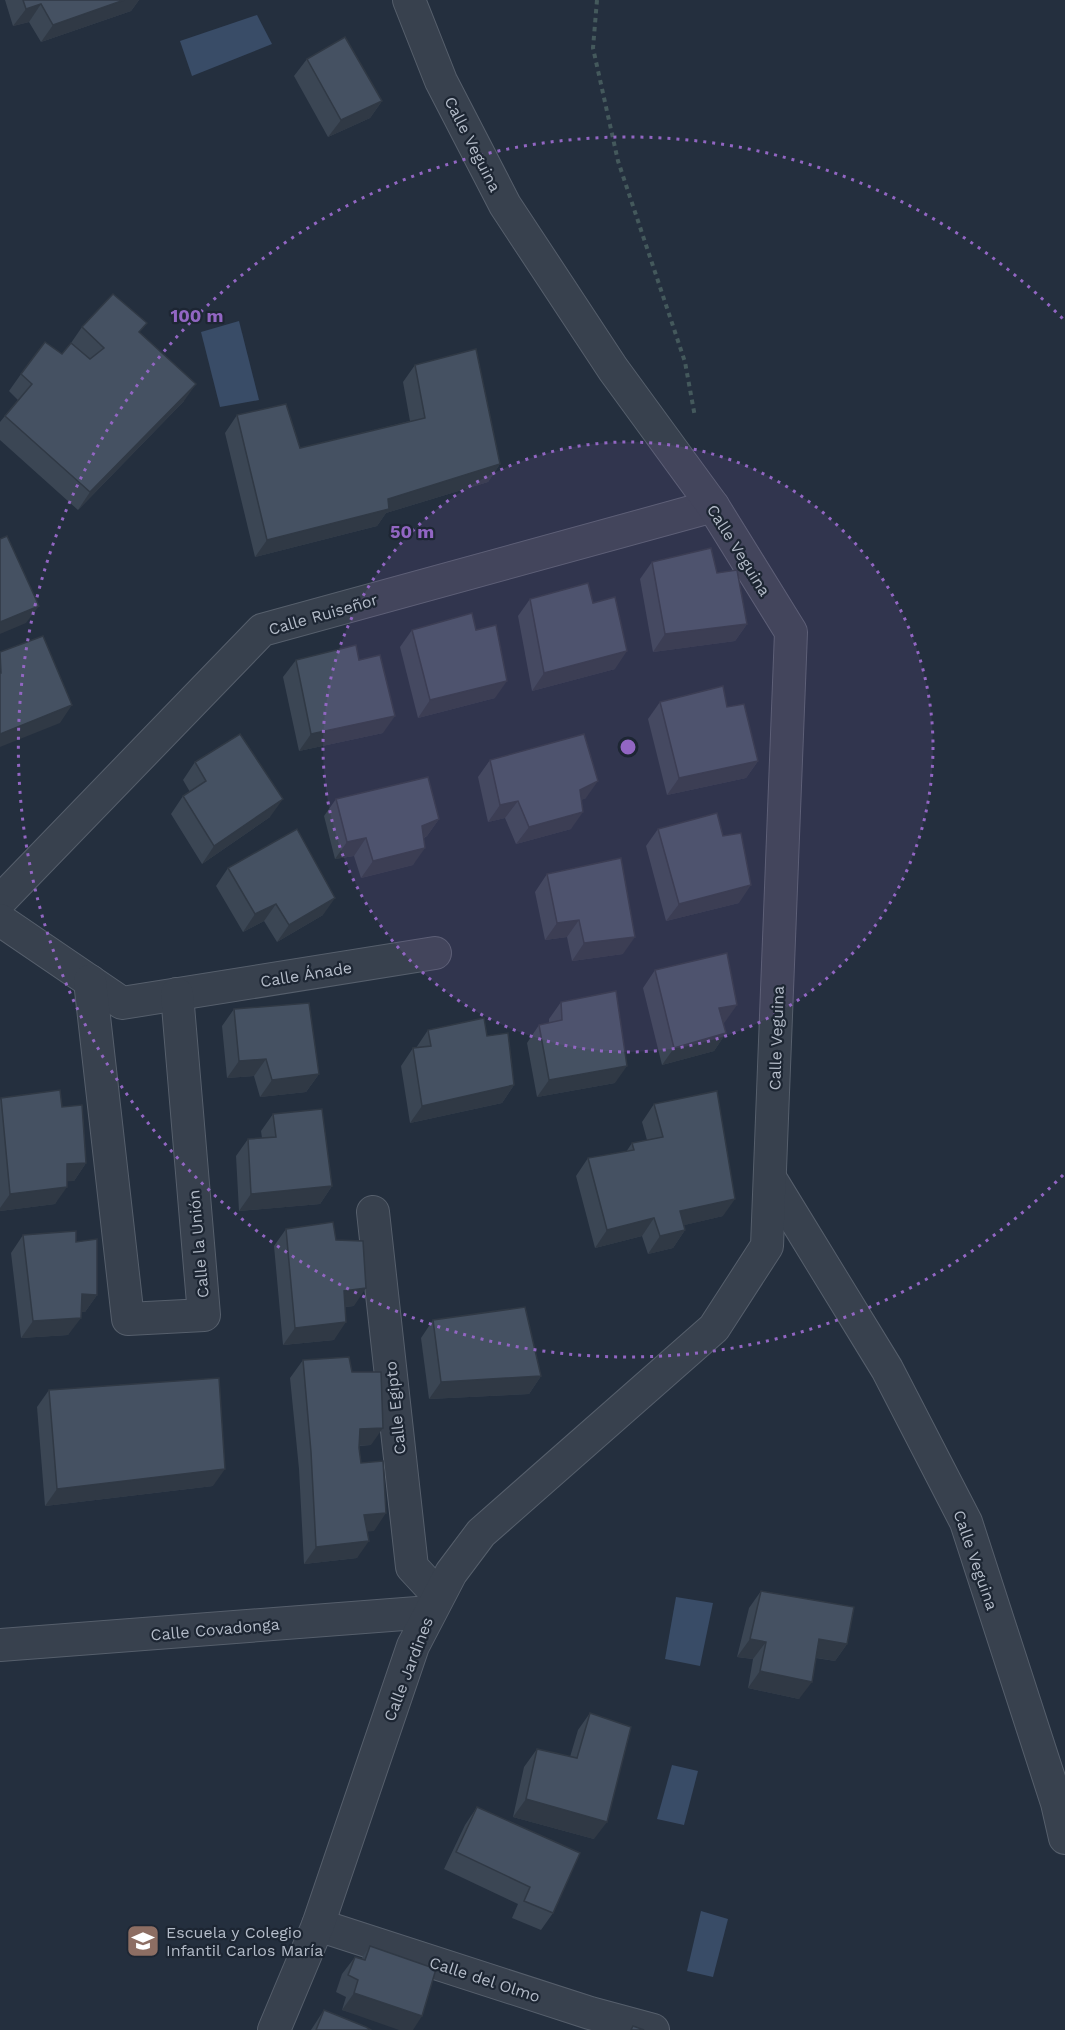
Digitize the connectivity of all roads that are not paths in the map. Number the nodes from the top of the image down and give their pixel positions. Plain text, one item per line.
1 (409, 0) edge
2 (713, 506) junction
3 (0, 901) edge
4 (0, 920) edge
5 (435, 953) dead end
6 (90, 981) junction
7 (177, 994) junction
8 (770, 1178) junction
9 (373, 1212) dead end
10 (767, 1246) joint
11 (434, 1604) junction
12 (0, 1645) edge
13 (1065, 1838) edge
14 (318, 1925) junction
15 (587, 2021) edge
16 (274, 2030) edge
17 (653, 2030) edge

1 - 2 street, Calle Veguina
2 - 3 street, Calle Ruiseñor
2 - 8 street, Calle Veguina
4 - 6 street
5 - 7 street, Calle Ánade
6 - 7 street
6 - 7 street, Calle la Unión
8 - 10 street, Calle Veguina
8 - 13 street, Calle Veguina
9 - 11 street, Calle Egipto
10 - 11 street, Calle Jardines
11 - 12 street, Calle Covadonga
11 - 14 street, Calle Jardines
14 - 15 street, Calle del Olmo
14 - 16 street, Calle Jardines
15 - 17 street, Calle del Olmo

